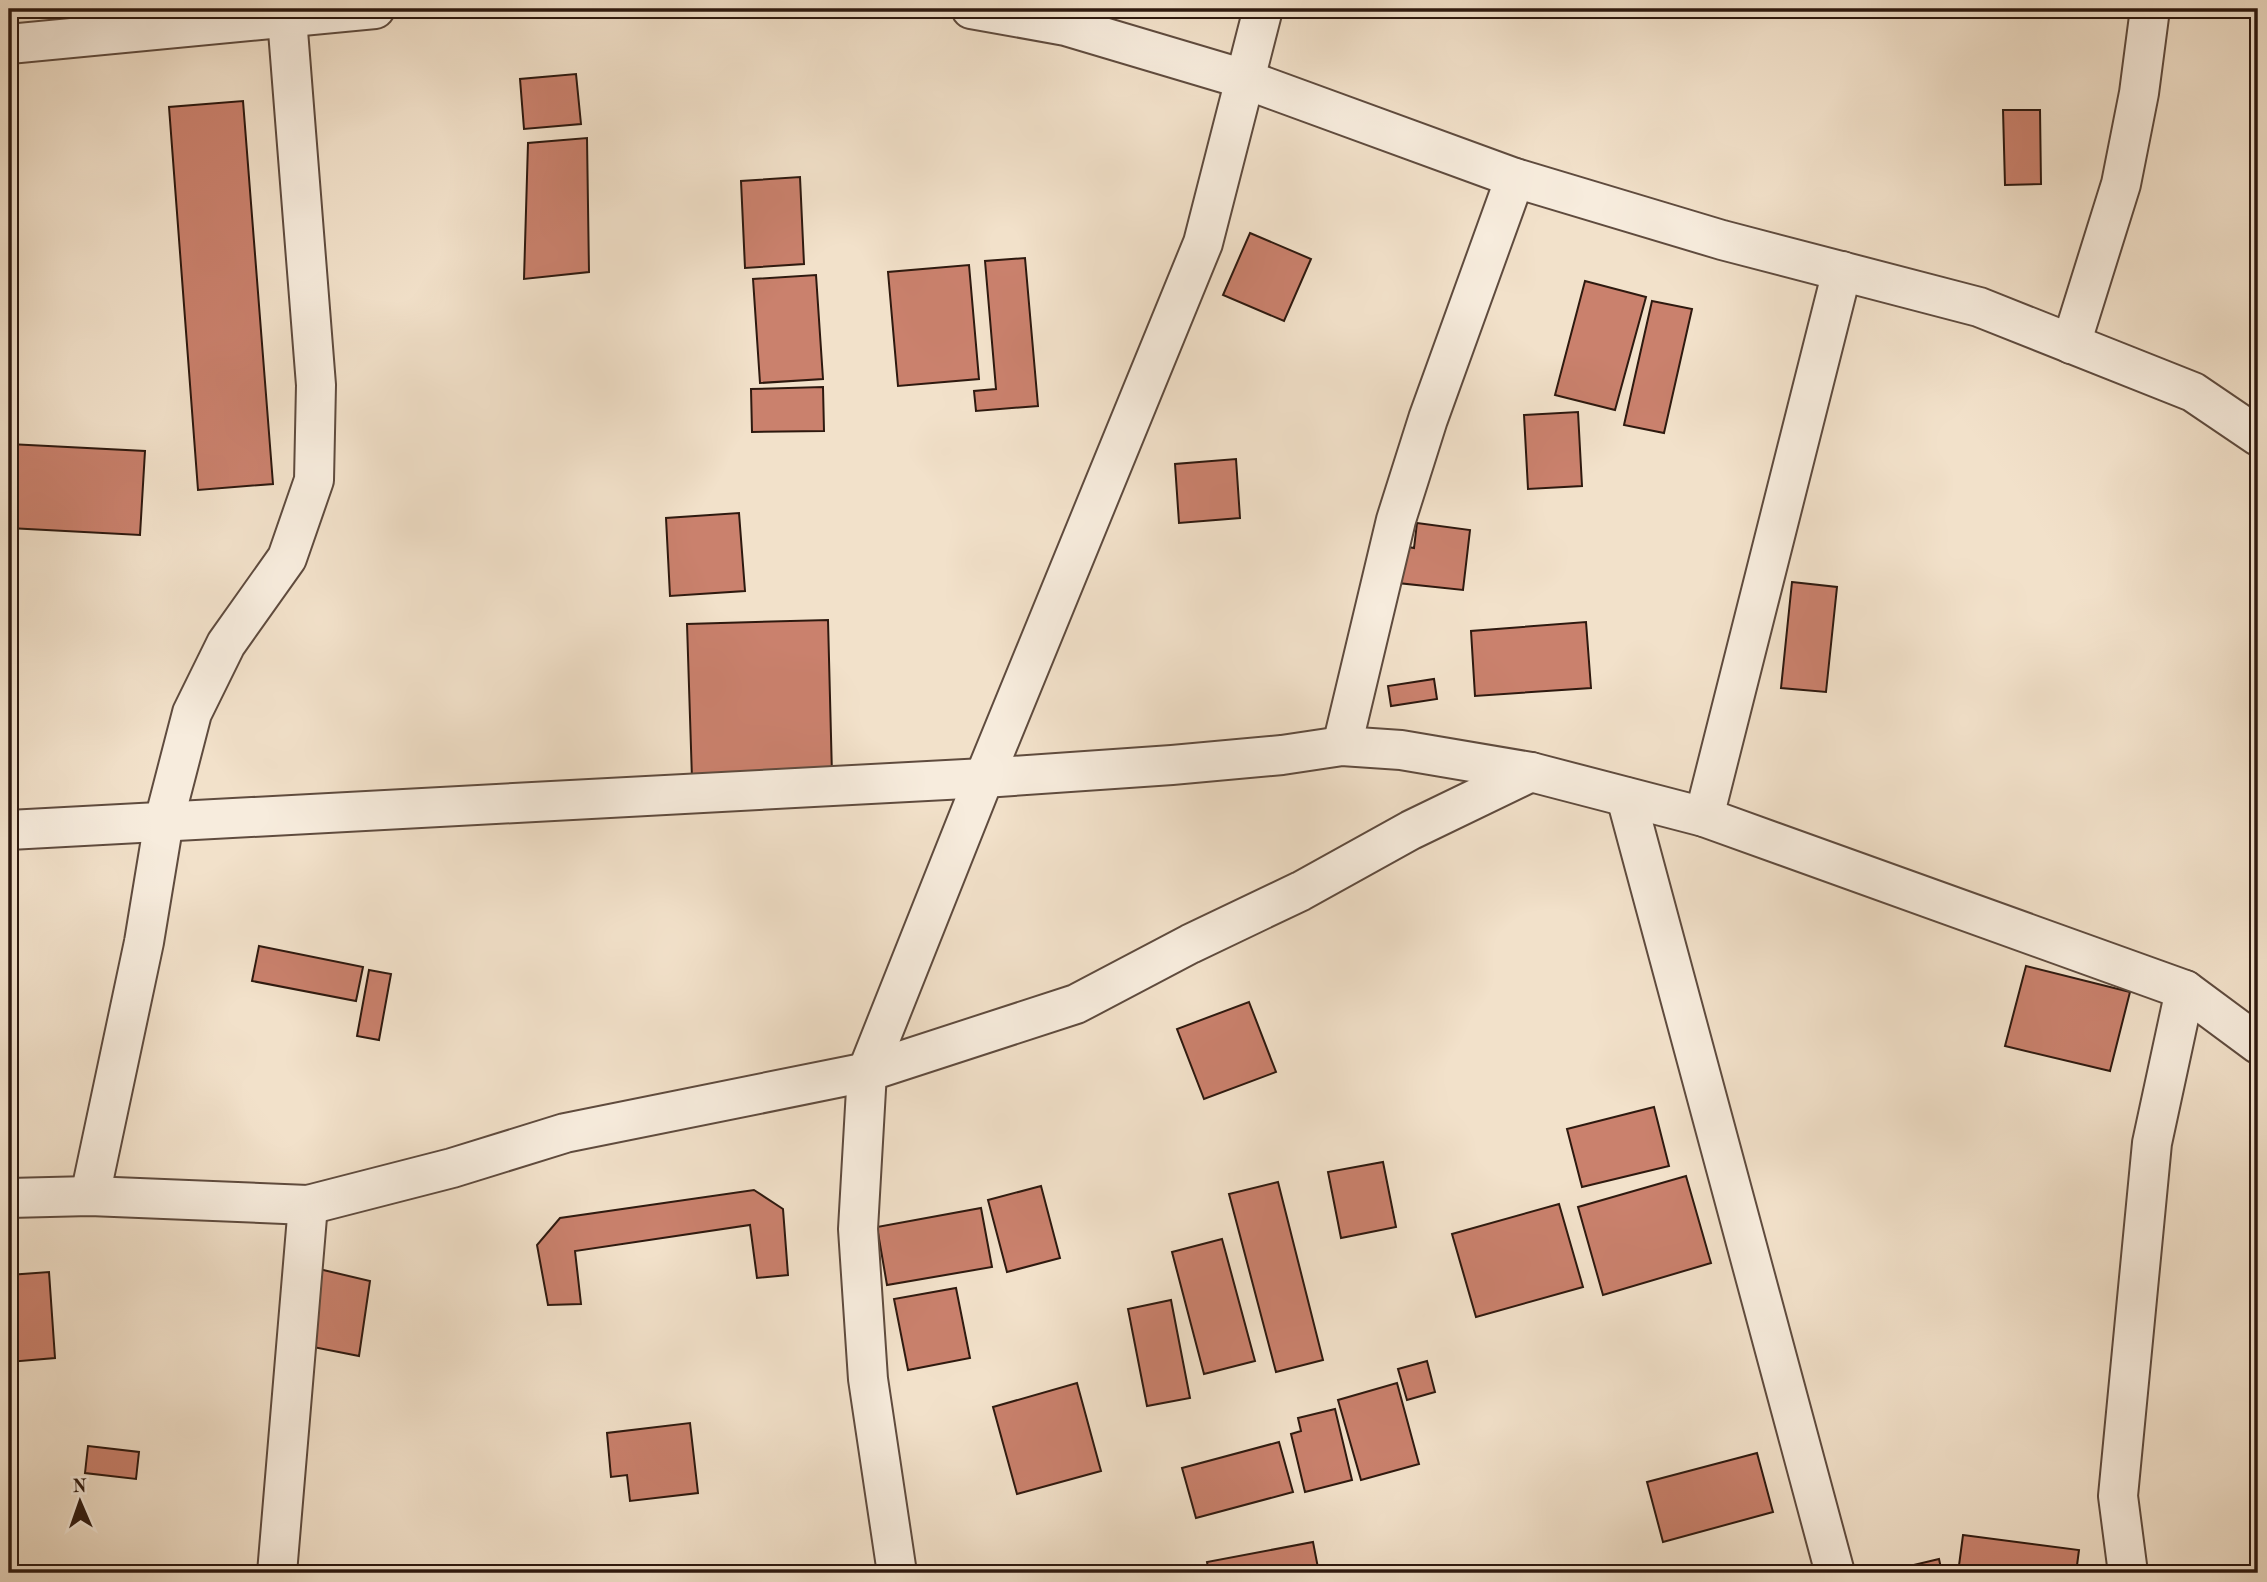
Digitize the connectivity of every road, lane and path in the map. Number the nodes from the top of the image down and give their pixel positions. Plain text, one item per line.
1 (375, 9) edge
2 (971, 9) edge
3 (1263, 9) edge
4 (2150, 9) edge
5 (287, 18) junction
6 (9, 44) edge
7 (1244, 79) junction
8 (1515, 178) junction
9 (1842, 271) junction
10 (2071, 344) junction
11 (2258, 436) edge
12 (1342, 746) junction
13 (1531, 772) junction
14 (984, 778) junction
15 (1626, 797) junction
16 (1704, 817) junction
17 (163, 821) junction
18 (9, 830) edge
19 (2185, 990) junction
20 (2258, 1044) edge
21 (867, 1072) junction
22 (90, 1196) junction
23 (9, 1198) edge
24 (308, 1205) junction
25 (276, 1573) edge
26 (897, 1573) edge
27 (1835, 1573) edge
28 (2128, 1573) edge

1 - 5 street
2 - 7 street
3 - 7 street
4 - 10 street
5 - 6 street
5 - 17 street
7 - 8 street
7 - 14 street
8 - 9 street
8 - 12 street
9 - 10 street
9 - 16 street
10 - 11 street
12 - 13 street
12 - 14 street
13 - 15 street
13 - 21 street
14 - 17 street
14 - 21 street
15 - 16 street
15 - 27 street
16 - 19 street
17 - 18 street
17 - 22 street
19 - 20 street
19 - 28 street
21 - 24 street
21 - 26 street
22 - 23 street
22 - 24 street
24 - 25 street

